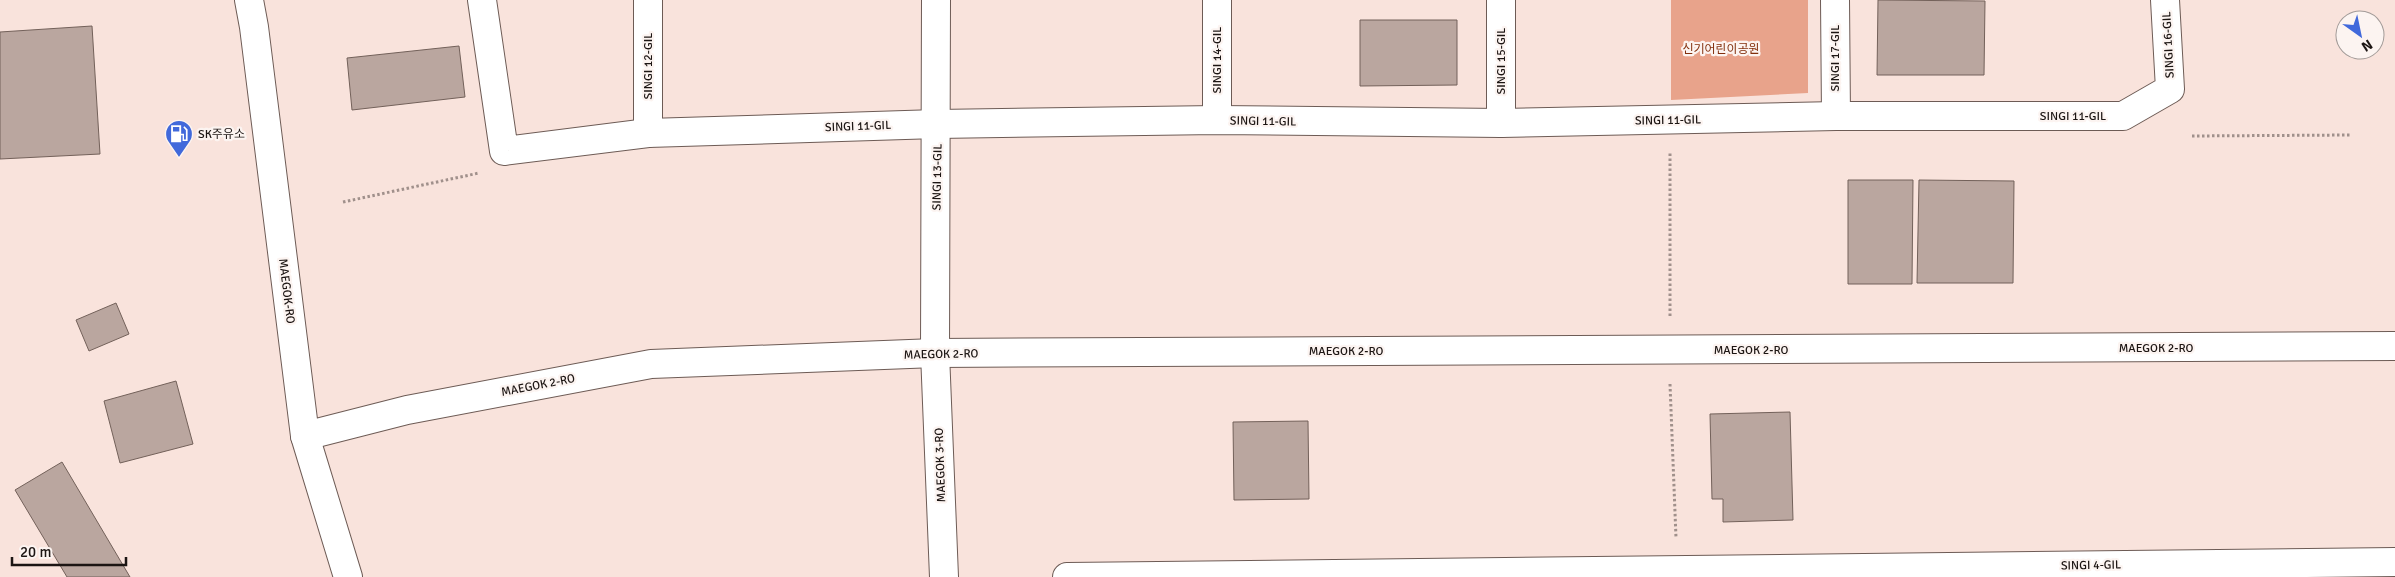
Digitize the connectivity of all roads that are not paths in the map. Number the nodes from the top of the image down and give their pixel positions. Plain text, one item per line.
1 (249, 0) edge
2 (482, 0) edge
3 (648, 0) edge
4 (936, 0) edge
5 (1217, 0) edge
6 (1501, 0) edge
7 (1835, 0) edge
8 (2165, 0) edge
9 (2170, 89) joint
10 (1836, 116) junction
11 (1217, 120) junction
12 (1501, 123) junction
13 (937, 124) junction
14 (648, 133) junction
15 (2395, 346) edge
16 (935, 353) junction
17 (305, 436) junction
18 (2395, 562) edge
19 (348, 577) edge
20 (944, 577) edge
21 (1067, 577) edge

1 - 17 street, MAEGOK-RO
2 - 14 street, SINGI 11-GIL
3 - 14 street, SINGI 12-GIL
4 - 13 street, SINGI 13-GIL
5 - 11 street, SINGI 14-GIL
6 - 12 street, SINGI 15-GIL
7 - 10 street, SINGI 17-GIL
8 - 9 street, SINGI 16-GIL
9 - 10 street, SINGI 11-GIL
10 - 12 street, SINGI 11-GIL
11 - 12 street, SINGI 11-GIL
11 - 13 street, SINGI 11-GIL
13 - 14 street, SINGI 11-GIL
13 - 16 street, SINGI 13-GIL
15 - 16 street, MAEGOK 2-RO
16 - 17 street, MAEGOK 2-RO
16 - 20 street, MAEGOK 3-RO
17 - 19 street, MAEGOK-RO
18 - 21 street, SINGI 4-GIL

